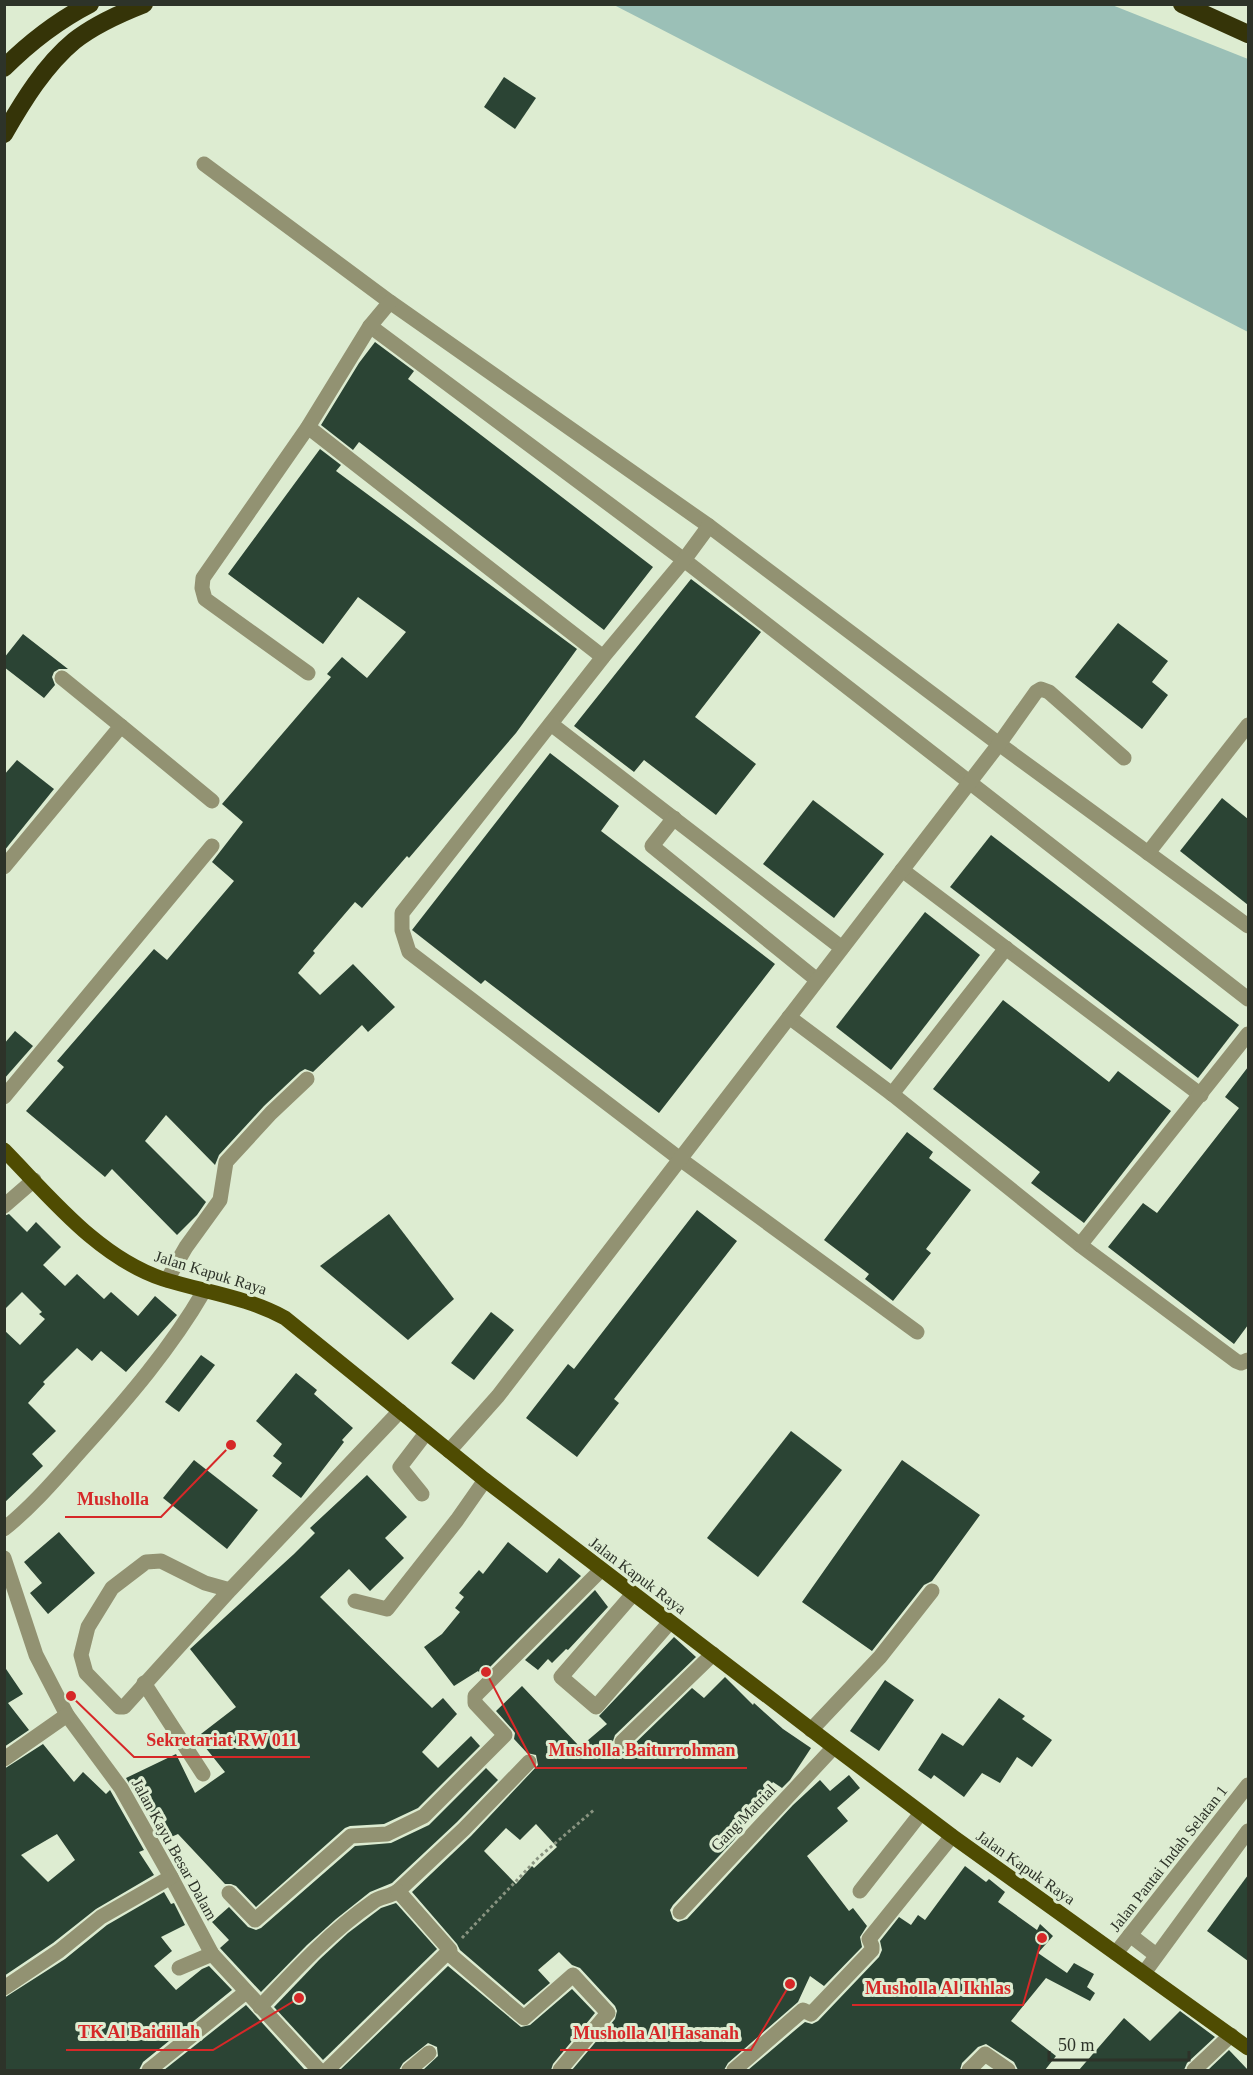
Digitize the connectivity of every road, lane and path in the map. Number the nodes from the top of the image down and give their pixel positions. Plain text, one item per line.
1 (90, 4) edge
2 (144, 4) edge
3 (1182, 4) edge
4 (1248, 34) edge
5 (4, 68) edge
6 (4, 134) edge
7 (204, 164) dead end
8 (390, 302) junction
9 (370, 326) junction
10 (308, 427) junction
11 (709, 526) junction
12 (684, 560) junction
13 (603, 657) junction
14 (308, 674) dead end
15 (62, 678) dead end
16 (552, 724) junction
17 (1248, 725) edge
18 (121, 726) junction
19 (999, 744) junction
20 (1124, 758) dead end
21 (970, 781) junction
22 (212, 801) dead end
23 (674, 818) junction
24 (212, 846) dead end
25 (1148, 853) junction
26 (4, 867) edge
27 (902, 870) junction
28 (1248, 926) edge
29 (842, 948) junction
30 (1006, 948) junction
31 (817, 980) junction
32 (1248, 999) edge
33 (789, 1017) junction
34 (1248, 1035) edge
35 (307, 1079) dead end
36 (891, 1094) junction
37 (1201, 1095) junction
38 (4, 1097) edge
39 (4, 1150) edge
40 (680, 1159) junction
41 (34, 1180) junction
42 (4, 1206) edge
43 (1080, 1245) junction
44 (167, 1280) junction
45 (204, 1291) junction
46 (917, 1332) dead end
47 (1248, 1360) edge
48 (400, 1412) junction
49 (426, 1432) junction
50 (449, 1451) junction
51 (485, 1480) junction
52 (422, 1494) dead end
53 (4, 1529) edge
54 (4, 1558) edge
55 (601, 1570) junction
56 (230, 1590) junction
57 (932, 1591) dead end
58 (633, 1594) junction
59 (355, 1600) dead end
60 (670, 1622) junction
61 (713, 1653) junction
62 (144, 1683) junction
63 (67, 1715) junction
64 (812, 1730) junction
65 (622, 1742) dead end
66 (834, 1748) junction
67 (4, 1759) edge
68 (529, 1762) dead end
69 (203, 1774) dead end
70 (1248, 1785) edge
71 (595, 1809) dead end
72 (921, 1813) junction
73 (1248, 1831) edge
74 (952, 1836) junction
75 (171, 1877) junction
76 (398, 1891) junction
77 (860, 1891) dead end
78 (229, 1893) dead end
79 (680, 1912) dead end
80 (1130, 1935) junction
81 (448, 1951) junction
82 (1116, 1953) junction
83 (212, 1954) junction
84 (1156, 1955) junction
85 (179, 1968) dead end
86 (1144, 1973) junction
87 (4, 1988) edge
88 (246, 1992) junction
89 (260, 2007) junction
90 (1231, 2035) junction
91 (1248, 2048) edge
92 (429, 2053) dead end
93 (311, 2068) edge
94 (150, 2070) edge
95 (327, 2070) edge
96 (409, 2070) edge
97 (560, 2070) edge
98 (735, 2070) edge
99 (969, 2070) edge
100 (1008, 2070) edge
101 (1194, 2070) edge

1 - 5 highway
2 - 6 highway
3 - 4 highway
7 - 8 street
8 - 9 street
8 - 11 street
9 - 10 street
9 - 12 street
10 - 13 street
10 - 14 street
11 - 12 street
11 - 19 street
12 - 13 street
12 - 21 street
13 - 16 street
15 - 18 street
16 - 23 street
16 - 40 street
17 - 25 street
18 - 22 street
18 - 26 street
19 - 20 street
19 - 21 street
19 - 25 street
21 - 27 street
21 - 32 street
23 - 29 street
23 - 31 street
24 - 38 street
25 - 28 street
27 - 29 street
27 - 30 street
29 - 31 street
30 - 36 street
30 - 37 street
31 - 33 street
33 - 36 street
33 - 40 street
34 - 37 street
35 - 44 street
36 - 43 street
37 - 43 street
39 - 41 main road, Jalan Kapuk Raya
40 - 46 street
40 - 50 street
41 - 42 street
41 - 44 main road, Jalan Kapuk Raya
43 - 47 street
44 - 45 main road, Jalan Kapuk Raya
45 - 48 main road, Jalan Kapuk Raya
45 - 53 street
48 - 49 main road, Jalan Kapuk Raya
48 - 56 street
49 - 50 main road, Jalan Kapuk Raya
49 - 52 street
50 - 51 main road, Jalan Kapuk Raya
51 - 55 main road, Jalan Kapuk Raya
51 - 59 street
54 - 63 street, Jalan Kayu Besar Dalam
55 - 58 main road, Jalan Kapuk Raya
55 - 78 street
56 - 62 street
56 - 62 street
57 - 64 street
58 - 60 main road, Jalan Kapuk Raya
58 - 60 street
60 - 61 main road, Jalan Kapuk Raya
61 - 64 main road, Jalan Kapuk Raya
61 - 65 street
62 - 69 street
63 - 67 street
63 - 75 street, Jalan Kayu Besar Dalam
64 - 66 main road, Jalan Kapuk Raya
66 - 72 main road, Jalan Kapuk Raya
66 - 79 street, Gang Matrial
68 - 76 street
70 - 80 street, Jalan Pantai Indah Selatan 1
71 - 81 path
72 - 74 main road, Jalan Kapuk Raya
72 - 77 street
73 - 84 street
74 - 82 main road, Jalan Kapuk Raya
74 - 98 street
75 - 83 street, Jalan Kayu Besar Dalam
75 - 87 street
76 - 81 street
76 - 89 street
80 - 82 street, Jalan Pantai Indah Selatan 1
80 - 84 street
81 - 95 street
81 - 97 street
82 - 86 main road, Jalan Kapuk Raya
83 - 85 street
83 - 88 street, Jalan Kayu Besar Dalam
84 - 86 street
86 - 90 main road, Jalan Kapuk Raya
88 - 89 street, Jalan Kayu Besar Dalam
88 - 94 street
89 - 93 street, Jalan Kayu Besar Dalam
90 - 91 main road, Jalan Kapuk Raya
90 - 101 street
92 - 96 street
99 - 100 street

